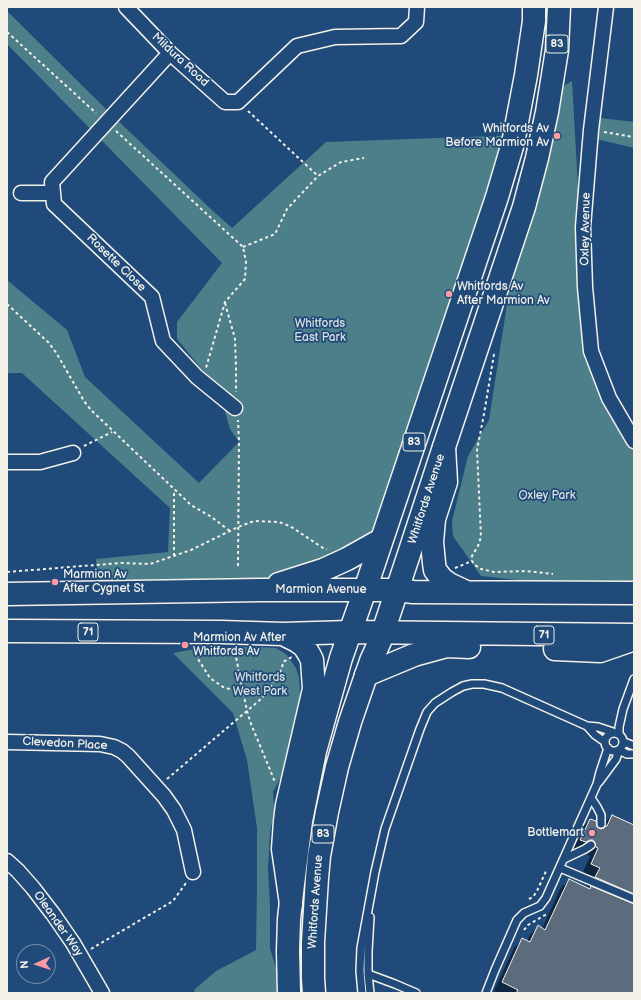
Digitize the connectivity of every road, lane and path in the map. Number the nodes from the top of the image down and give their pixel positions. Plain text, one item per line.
1 (126, 7) edge
2 (417, 7) edge
3 (534, 7) edge
4 (559, 7) edge
5 (606, 7) edge
6 (7, 32) edge
7 (170, 53) junction
8 (238, 102) junction
9 (106, 122) junction
10 (591, 130) junction
11 (634, 137) edge
12 (364, 158) dead end
13 (318, 176) junction
14 (21, 193) dead end
15 (53, 193) junction
16 (243, 247) junction
17 (7, 304) edge
18 (494, 354) dead end
19 (196, 377) junction
20 (235, 408) dead end
21 (113, 432) junction
22 (634, 442) edge
23 (444, 447) junction
24 (73, 453) joint
25 (7, 462) edge
26 (174, 490) junction
27 (238, 527) junction
28 (230, 531) junction
29 (381, 540) junction
30 (328, 550) dead end
31 (174, 556) junction
32 (472, 556) dead end
33 (238, 566) dead end
34 (7, 572) edge
35 (261, 590) junction
36 (365, 590) junction
37 (397, 590) junction
38 (469, 593) junction
39 (634, 593) edge
40 (7, 594) edge
41 (7, 631) edge
42 (349, 632) junction
43 (383, 632) junction
44 (283, 634) junction
45 (634, 635) edge
46 (634, 639) edge
47 (195, 646) dead end
48 (235, 652) dead end
49 (293, 656) dead end
50 (366, 676) junction
51 (634, 679) edge
52 (244, 691) junction
53 (247, 711) junction
54 (587, 726) junction
55 (616, 733) junction
56 (7, 742) edge
57 (624, 742) junction
58 (607, 745) junction
59 (634, 746) edge
60 (619, 750) junction
61 (630, 754) edge
62 (616, 759) junction
63 (275, 784) dead end
64 (597, 784) junction
65 (156, 787) junction
66 (591, 798) junction
67 (600, 824) dead end
68 (591, 845) dead end
69 (564, 860) junction
70 (7, 861) edge
71 (560, 868) junction
72 (193, 872) joint
73 (546, 872) dead end
74 (634, 899) edge
75 (524, 902) dead end
76 (291, 904) junction
77 (368, 912) junction
78 (547, 914) dead end
79 (522, 932) dead end
80 (81, 955) junction
81 (368, 974) junction
82 (102, 993) edge
83 (289, 993) edge
84 (314, 993) edge
85 (362, 993) edge
86 (370, 993) edge
87 (416, 993) edge
88 (486, 993) edge

1 - 7 street, Mildura Road
2 - 8 street
3 - 29 main road, Whitfords Avenue / 83
4 - 23 main road, Whitfords Avenue / 83
5 - 10 street, Oxley Avenue
6 - 9 path
7 - 8 street, Mildura Road
7 - 9 street
8 - 13 path
9 - 15 street
9 - 16 path
10 - 11 path
10 - 22 street, Oxley Avenue
12 - 13 path
13 - 16 path
14 - 15 street
15 - 19 street, Rosette Close
16 - 19 path
17 - 21 path
18 - 32 path
19 - 20 street, Rosette Close
21 - 24 path
21 - 26 path
23 - 37 main road, Whitfords Avenue / 83
23 - 38 main road
24 - 25 street
26 - 28 path
26 - 31 path
27 - 28 path
27 - 30 path
27 - 33 path
28 - 31 path
29 - 35 main road
29 - 36 main road, Whitfords Avenue / 83
31 - 34 path
35 - 36 main road, Marmion Avenue
35 - 40 main road, Marmion Avenue
36 - 37 main road, Marmion Avenue
36 - 42 main road, Whitfords Avenue / 83
37 - 38 main road, Marmion Avenue
37 - 43 main road, Whitfords Avenue / 83
38 - 39 main road, Marmion Avenue
41 - 44 main road, 71
42 - 43 main road, 71
42 - 44 main road, 71
42 - 76 main road, Whitfords Avenue / 83
43 - 45 main road, 71
43 - 50 main road, Whitfords Avenue / 83
44 - 76 main road
46 - 50 main road
47 - 52 path
48 - 52 path
49 - 53 path
50 - 84 main road, Whitfords Avenue / 83
51 - 55 lane
52 - 53 path
53 - 63 path
53 - 65 path
54 - 55 lane
54 - 58 lane
54 - 77 lane
55 - 57 lane
55 - 58 lane
56 - 65 street, Clevedon Place
57 - 59 lane
57 - 60 lane
58 - 60 lane
58 - 64 lane
60 - 61 lane
60 - 62 lane
61 - 62 lane
62 - 64 lane
64 - 66 lane
65 - 72 street, Clevedon Place
66 - 67 lane
66 - 69 lane
68 - 69 lane
69 - 71 lane
70 - 80 street, Oleander Way
71 - 74 lane
71 - 88 lane
72 - 80 path
73 - 75 path
76 - 83 main road, Whitfords Avenue / 83
77 - 81 lane
77 - 85 lane
78 - 79 path
80 - 82 street, Oleander Way
81 - 86 lane
81 - 87 lane

